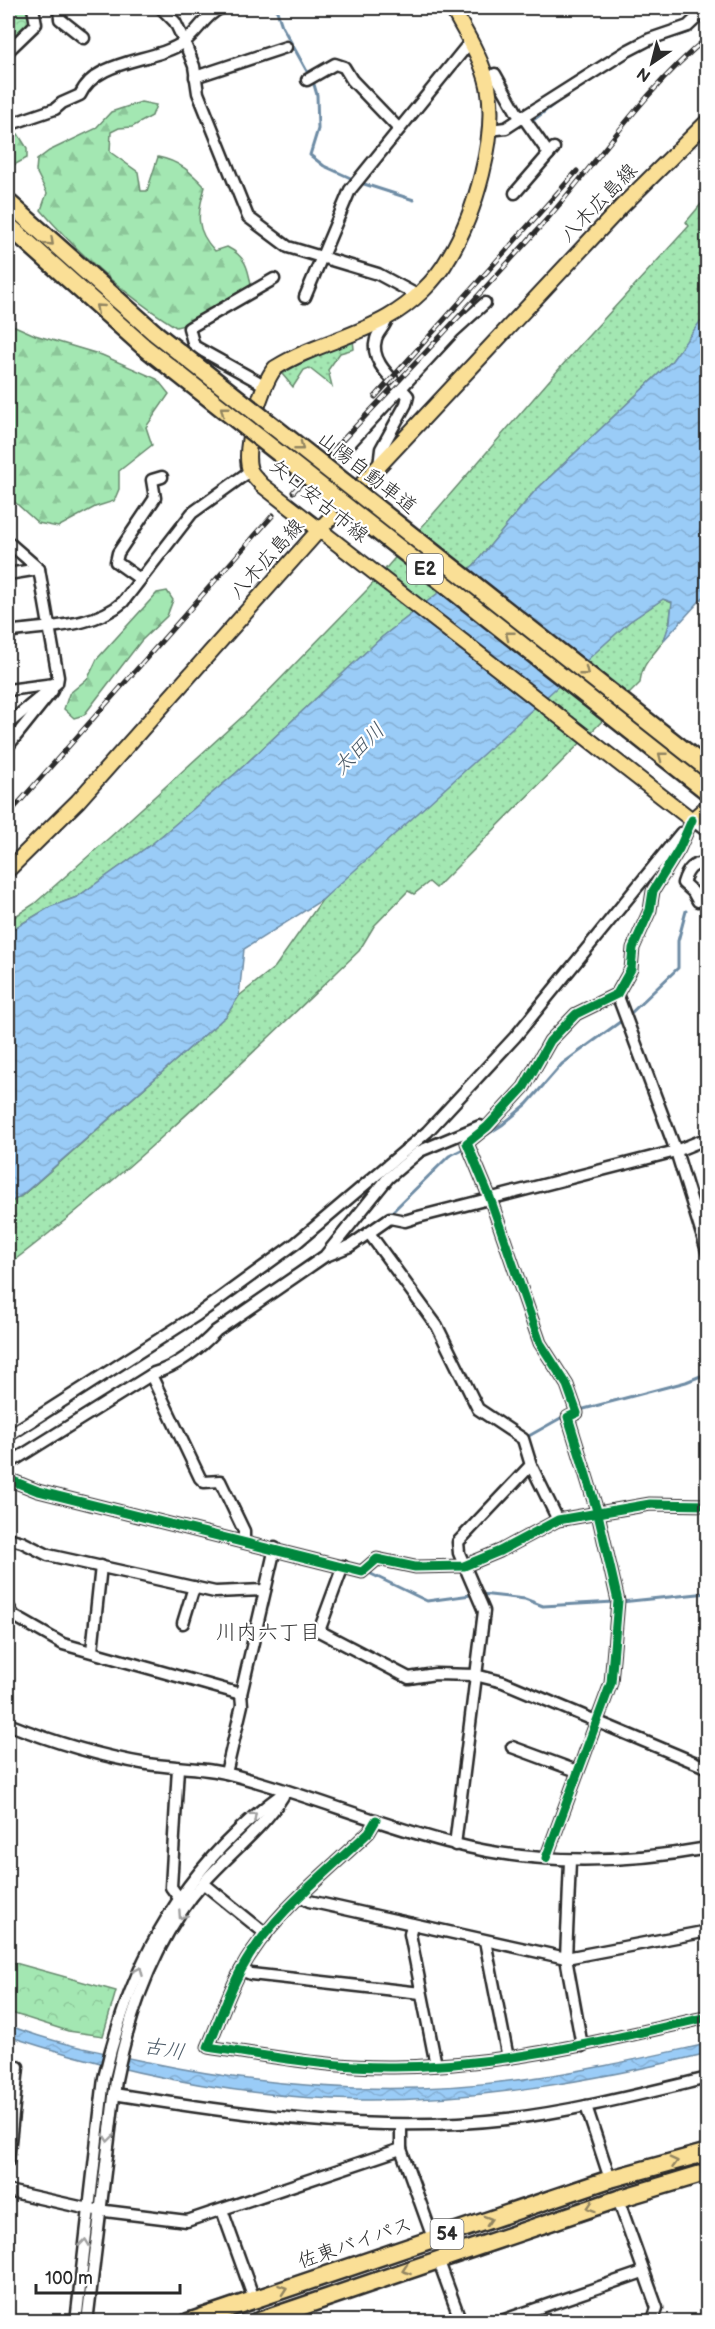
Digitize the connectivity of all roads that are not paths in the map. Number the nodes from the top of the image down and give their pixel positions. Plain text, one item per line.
1 (33, 8) edge
2 (59, 8) edge
3 (161, 8) edge
4 (221, 8) edge
5 (452, 8) edge
6 (707, 8) edge
7 (84, 38) dead end
8 (184, 41) junction
9 (470, 42) junction
10 (286, 47) dead end
11 (8, 51) edge
12 (495, 74) dead end
13 (195, 78) junction
14 (307, 80) dead end
15 (523, 117) junction
16 (708, 121) edge
17 (8, 125) edge
18 (399, 129) junction
19 (490, 130) junction
20 (515, 193) dead end
21 (8, 202) edge
22 (8, 225) edge
23 (323, 258) junction
24 (274, 279) dead end
25 (417, 295) junction
26 (305, 297) dead end
27 (485, 303) dead end
28 (387, 318) junction
29 (264, 385) junction
30 (400, 388) junction
31 (340, 454) dead end
32 (379, 466) junction
33 (250, 471) junction
34 (162, 477) dead end
35 (326, 532) junction
36 (8, 542) edge
37 (39, 569) junction
38 (8, 574) edge
39 (140, 579) junction
40 (50, 625) junction
41 (8, 632) edge
42 (57, 683) junction
43 (12, 690) edge
44 (24, 709) junction
45 (8, 724) edge
46 (8, 746) edge
47 (708, 769) edge
48 (708, 792) edge
49 (708, 799) edge
50 (708, 806) edge
51 (688, 817) junction
52 (708, 832) edge
53 (708, 864) edge
54 (8, 870) edge
55 (698, 901) dead end
56 (617, 994) junction
57 (501, 1114) junction
58 (708, 1138) edge
59 (676, 1150) junction
60 (490, 1198) junction
61 (369, 1233) junction
62 (708, 1254) edge
63 (325, 1256) junction
64 (151, 1375) junction
65 (8, 1436) edge
66 (8, 1464) edge
67 (531, 1465) junction
68 (8, 1479) edge
69 (706, 1508) edge
70 (598, 1514) junction
71 (558, 1520) junction
72 (8, 1538) edge
73 (244, 1541) junction
74 (275, 1548) junction
75 (101, 1566) junction
76 (343, 1566) junction
77 (465, 1566) junction
78 (194, 1587) junction
79 (265, 1590) junction
80 (8, 1606) edge
81 (183, 1623) dead end
82 (92, 1651) junction
83 (476, 1674) junction
84 (241, 1694) junction
85 (8, 1724) edge
86 (598, 1724) junction
87 (512, 1747) dead end
88 (707, 1767) edge
89 (178, 1768) junction
90 (577, 1771) junction
91 (226, 1773) junction
92 (286, 1791) junction
93 (376, 1820) junction
94 (455, 1845) junction
95 (708, 1848) edge
96 (546, 1858) junction
97 (570, 1861) junction
98 (203, 1883) junction
99 (301, 1896) junction
100 (179, 1898) junction
101 (412, 1924) junction
102 (708, 1931) edge
103 (266, 1934) junction
104 (485, 1941) junction
105 (566, 1958) junction
106 (241, 1970) junction
107 (421, 1993) junction
108 (708, 2017) edge
109 (117, 2046) junction
110 (582, 2046) junction
111 (508, 2058) junction
112 (8, 2063) edge
113 (436, 2064) junction
114 (708, 2078) edge
115 (114, 2094) junction
116 (586, 2106) junction
117 (10, 2113) edge
118 (401, 2125) junction
119 (401, 2149) junction
120 (708, 2152) edge
121 (8, 2161) edge
122 (708, 2172) edge
123 (610, 2179) junction
124 (8, 2191) edge
125 (618, 2199) junction
126 (94, 2209) junction
127 (222, 2210) junction
128 (433, 2238) junction
129 (438, 2259) junction
130 (643, 2272) junction
131 (254, 2299) junction
132 (259, 2321) edge
133 (76, 2322) edge
134 (87, 2322) edge
135 (188, 2322) edge
136 (461, 2322) edge
137 (498, 2322) edge
138 (648, 2322) edge

1 - 11 street
2 - 7 street
3 - 8 street
4 - 8 street
5 - 9 main road, 矢口安古市線
6 - 15 street
8 - 13 street
8 - 17 street
9 - 18 street
9 - 19 main road, 矢口安古市線
10 - 13 street
12 - 15 street
13 - 23 street
14 - 18 street
15 - 19 street
15 - 20 street
16 - 32 main road, 八木広島線
18 - 23 street
19 - 25 main road, 矢口安古市線
21 -> 47 highway, 山陽自動車道 / E2, bridge
48 -> 22 highway, 山陽自動車道 / E2, bridge
23 - 25 street
23 - 26 street
24 - 29 street
25 - 28 main road, 矢口安古市線
27 - 30 street
28 - 29 main road, 矢口安古市線
28 - 30 street
29 - 33 main road, 矢口安古市線
30 - 31 street
30 - 32 street
32 - 35 main road, 八木広島線
33 - 35 main road, 矢口安古市線
33 - 39 street
34 - 39 street
35 - 51 main road, 矢口安古市線
35 - 54 main road, 八木広島線
36 - 37 street
37 - 38 street
37 - 40 street
39 - 40 street
40 - 41 street
40 - 42 street
42 - 43 street
42 - 44 street
42 - 46 street
43 - 44 street
44 - 45 street
49 - 51 street
50 - 51 main road
51 - 52 street
51 - 56 street
51 - 65 street
53 - 55 street
56 - 57 street
56 - 59 street
57 - 60 street
57 - 63 street
58 - 59 street
59 - 60 street
59 - 62 street
60 - 61 street
60 - 70 street
61 - 63 street
61 - 67 street
63 - 64 street
64 - 66 street
64 - 73 street
67 - 71 street
67 - 77 street
68 - 73 street
69 - 70 street
70 - 71 street
70 - 86 street
71 - 77 street
72 - 75 street
73 - 74 street
74 - 76 street
74 - 79 street
75 - 78 street
75 - 82 street
76 - 77 street
76 - 83 street
77 - 83 street
78 - 79 street
78 - 81 street
79 - 84 street
80 - 82 street
82 - 84 street
83 - 86 street
83 - 94 street
84 - 91 street
85 - 89 street
86 - 88 street
86 - 90 street
87 - 90 street
89 - 91 street
89 - 100 street
90 - 96 street
91 - 92 street
92 - 93 street
92 - 98 street
100 -> 92 street
93 - 94 street
93 - 99 street
94 - 96 street
95 - 97 street
96 - 97 street
97 - 105 street
98 - 103 street
98 -> 109 street
99 - 101 street
99 - 103 street
109 -> 100 street
101 - 104 street
101 - 107 street
102 - 105 street
103 - 106 street
104 - 105 street
104 - 111 street
105 - 110 street
106 - 107 street
106 - 113 street
107 - 113 street
108 - 110 street
109 - 115 street
109 - 126 street
110 - 111 street
111 - 113 street
112 - 117 street
114 - 116 street
115 - 118 street
115 -> 126 street
116 - 118 street
116 - 123 street
117 - 121 street
118 - 119 street
119 - 127 street
119 - 128 street
123 -> 120 highway, 佐東バイパス / 54
122 - 125 highway, 54
128 -> 123 highway, 佐東バイパス / 54
124 - 126 street
125 -> 129 highway, 54
125 - 130 street
126 - 127 street
133 -> 126 street
126 - 134 street
127 - 131 street
131 -> 128 highway, 佐東バイパス / 54
129 -> 132 highway, 54
129 - 136 street
130 - 137 street
130 - 138 street
131 - 135 highway, 佐東バイパス / 54

